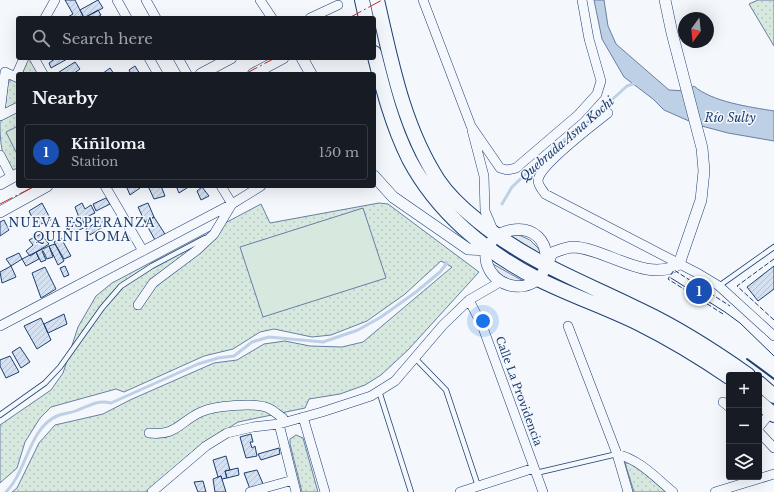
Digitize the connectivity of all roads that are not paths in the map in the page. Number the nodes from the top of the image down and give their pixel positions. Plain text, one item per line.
1 (55, 0) edge
2 (118, 0) edge
3 (146, 0) edge
4 (260, 0) edge
5 (362, 0) edge
6 (377, 0) edge
7 (423, 0) edge
8 (582, 0) edge
9 (665, 0) edge
10 (338, 2) edge
11 (46, 16) edge
12 (126, 16) edge
13 (155, 16) edge
14 (271, 16) edge
15 (314, 16) edge
16 (366, 16) edge
17 (23, 60) edge
18 (35, 60) edge
19 (150, 60) edge
20 (179, 60) edge
21 (227, 60) edge
22 (279, 60) edge
23 (303, 60) edge
24 (376, 60) edge
25 (19, 72) edge
26 (42, 72) edge
27 (157, 72) edge
28 (186, 72) edge
29 (204, 72) edge
30 (257, 72) edge
31 (310, 72) edge
32 (16, 77) edge
33 (16, 108) edge
34 (608, 113) dead end
35 (0, 114) edge
36 (471, 126) junction
37 (0, 155) edge
38 (15, 176) edge
39 (376, 178) edge
40 (0, 184) edge
41 (43, 188) edge
42 (106, 188) edge
43 (222, 188) edge
44 (250, 189) edge
45 (232, 204) junction
46 (0, 212) edge
47 (214, 234) junction
48 (496, 236) junction
49 (774, 247) edge
50 (488, 250) junction
51 (142, 251) junction
52 (679, 264) junction
53 (546, 266) junction
54 (538, 279) junction
55 (500, 282) junction
56 (719, 286) junction
57 (469, 300) junction
58 (138, 305) dead end
59 (0, 326) edge
60 (568, 326) dead end
61 (774, 336) edge
62 (414, 358) junction
63 (743, 372) edge
64 (726, 375) edge
65 (762, 386) edge
66 (379, 391) junction
67 (774, 396) edge
68 (762, 405) edge
69 (772, 414) edge
70 (0, 415) edge
71 (303, 417) junction
72 (278, 424) junction
73 (762, 424) edge
74 (149, 433) dead end
75 (762, 435) edge
76 (774, 448) edge
77 (616, 454) junction
78 (535, 471) junction
79 (774, 474) edge
80 (293, 480) junction
81 (478, 486) junction
82 (152, 492) edge
83 (250, 492) edge
84 (296, 492) edge
85 (325, 492) edge
86 (412, 492) edge
87 (460, 492) edge
88 (543, 492) edge
89 (628, 492) edge
90 (673, 492) edge
91 (714, 492) edge

1 - 11 street
2 - 12 street
3 - 13 street
4 - 14 street
5 - 16 highway
6 - 48 highway
7 - 36 street
8 - 36 street
9 - 52 street
10 - 15 street
17 - 25 street
18 - 26 street
19 - 27 street
20 - 28 street
21 - 29 street
22 - 30 street
23 - 31 street
24 - 50 highway
32 - 35 street
33 - 35 street
34 - 52 street
36 - 48 street
37 - 38 street
38 - 40 street
39 - 50 street
41 - 46 street
42 - 51 street
43 - 45 street
44 - 45 street
45 - 47 street
45 - 51 street
47 - 58 street
47 - 70 lane
48 - 50 street
48 - 53 highway
48 - 53 street
49 - 56 lane
50 - 54 highway
50 - 55 street
51 - 59 street
52 - 53 street
52 - 56 street
53 - 54 street
53 - 63 highway
54 - 55 street
54 - 64 highway
55 - 57 street
56 - 61 street
57 - 62 street
57 - 78 street, Calle La Providencia
60 - 77 street
62 - 66 street
62 - 81 lane
65 - 67 highway
66 - 71 street
66 - 86 lane
68 - 69 highway
69 - 73 street
71 - 72 street
71 - 85 street
72 - 74 street
72 - 80 street
72 - 82 street
75 - 76 street
77 - 78 lane
77 - 89 street
77 - 90 street
78 - 81 street
78 - 88 street, Calle La Providencia
79 - 91 street
80 - 83 street
80 - 84 street
81 - 87 street

